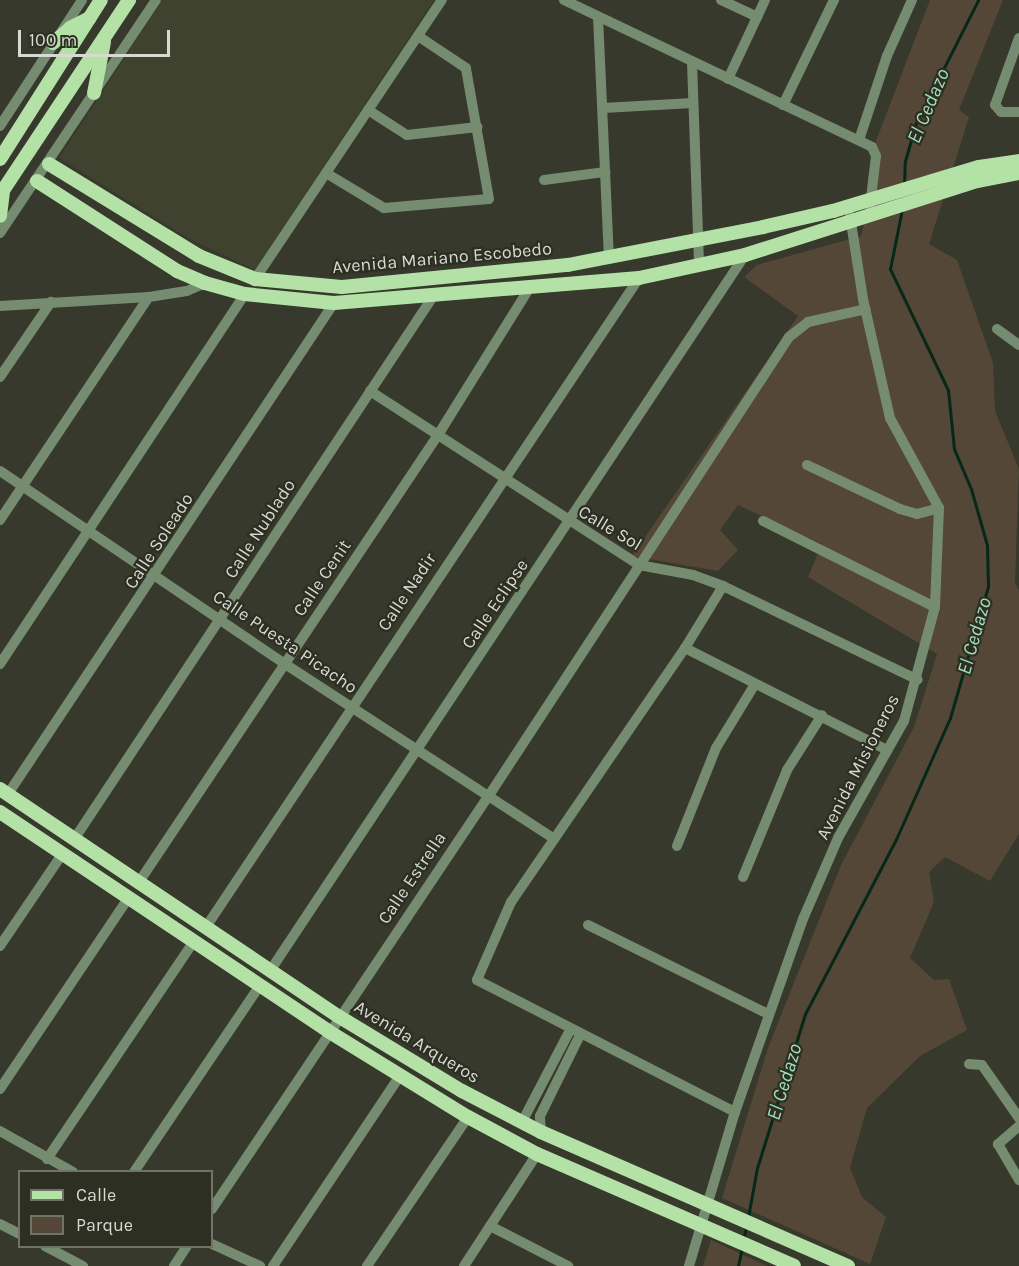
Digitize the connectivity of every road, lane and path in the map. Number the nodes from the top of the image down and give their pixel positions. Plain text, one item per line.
1 (82, 0) edge
2 (101, 0) edge
3 (129, 0) edge
4 (156, 0) edge
5 (442, 0) edge
6 (564, 0) edge
7 (721, 0) edge
8 (765, 0) edge
9 (834, 0) edge
10 (912, 0) edge
11 (598, 17) junction
12 (757, 17) junction
13 (90, 18) junction
14 (418, 36) junction
15 (1019, 39) edge
16 (104, 42) junction
17 (53, 43) junction
18 (693, 62) junction
19 (728, 79) junction
20 (94, 93) junction
21 (693, 103) junction
22 (783, 105) junction
23 (603, 108) junction
24 (369, 110) junction
25 (1019, 112) edge
26 (0, 126) edge
27 (478, 127) junction
28 (859, 140) junction
29 (2, 155) edge
30 (1019, 161) edge
31 (49, 164) junction
32 (604, 172) junction
33 (326, 173) junction
34 (1019, 173) edge
35 (544, 180) dead end
36 (37, 181) junction
37 (1, 193) edge
38 (870, 199) junction
39 (849, 207) junction
40 (870, 215) junction
41 (0, 216) edge
42 (851, 221) junction
43 (0, 230) edge
44 (699, 239) junction
45 (745, 255) junction
46 (613, 256) junction
47 (699, 265) junction
48 (639, 278) junction
49 (255, 279) junction
50 (205, 283) junction
51 (529, 290) junction
52 (244, 294) junction
53 (149, 297) junction
54 (432, 298) junction
55 (51, 302) junction
56 (334, 303) junction
57 (0, 306) edge
58 (866, 309) junction
59 (997, 329) dead end
60 (1019, 345) edge
61 (0, 378) edge
62 (370, 391) junction
63 (438, 435) junction
64 (807, 465) dead end
65 (0, 471) edge
66 (502, 479) junction
67 (22, 486) junction
68 (939, 508) junction
69 (0, 520) edge
70 (763, 521) dead end
71 (569, 522) junction
72 (90, 531) junction
73 (639, 565) junction
74 (157, 575) junction
75 (723, 586) junction
76 (935, 607) junction
77 (221, 618) junction
78 (685, 648) junction
79 (0, 664) edge
80 (285, 664) junction
81 (918, 680) junction
82 (755, 684) junction
83 (351, 707) junction
84 (822, 715) junction
85 (418, 750) junction
86 (887, 750) junction
87 (4, 791) edge
88 (488, 797) junction
89 (0, 812) edge
90 (75, 838) junction
91 (554, 839) junction
92 (677, 846) dead end
93 (63, 853) junction
94 (743, 877) dead end
95 (139, 882) junction
96 (129, 897) junction
97 (588, 925) dead end
98 (206, 927) junction
99 (194, 941) junction
100 (0, 946) edge
101 (270, 971) junction
102 (260, 986) junction
103 (768, 1014) junction
104 (338, 1016) junction
105 (328, 1031) junction
106 (575, 1033) junction
107 (969, 1064) dead end
108 (399, 1077) junction
109 (548, 1087) junction
110 (0, 1089) edge
111 (735, 1112) junction
112 (468, 1117) junction
113 (1019, 1118) edge
114 (522, 1122) junction
115 (1019, 1126) edge
116 (0, 1131) edge
117 (541, 1132) junction
118 (537, 1154) junction
119 (47, 1159) junction
120 (69, 1170) edge
121 (135, 1170) edge
122 (1019, 1180) edge
123 (713, 1206) junction
124 (213, 1207) edge
125 (0, 1224) edge
126 (490, 1226) junction
127 (706, 1227) junction
128 (18, 1232) edge
129 (213, 1244) edge
130 (49, 1248) edge
131 (186, 1248) edge
132 (83, 1266) edge
133 (174, 1266) edge
134 (260, 1266) edge
135 (273, 1266) edge
136 (367, 1266) edge
137 (464, 1266) edge
138 (568, 1266) edge
139 (689, 1266) edge
140 (794, 1266) edge
141 (849, 1266) edge

1 - 17 street
2 - 13 main road
3 - 16 main road
4 - 20 street
5 - 14 street
6 - 11 street
7 - 12 street
8 - 12 street
9 - 22 street
10 - 28 street
11 - 18 street
11 - 23 street
12 - 19 street
13 - 17 main road
13 - 29 main road
14 - 24 street
14 - 27 street
15 - 25 street
16 - 20 main road
16 - 37 main road
17 - 26 street
18 - 19 street
18 - 21 street
19 - 22 street
20 - 31 street
21 - 23 street
21 - 44 street
22 - 28 street
23 - 32 street
24 - 27 street
24 - 33 street
27 - 33 street
28 - 38 street
30 - 38 main road
31 - 36 street
31 - 49 main road, Avenida Mariano Escobedo
32 - 35 street
32 - 46 street
33 - 49 street
34 - 40 main road
36 - 43 street
36 - 50 main road, Avenida Mariano Escobedo
37 - 41 main road
38 - 39 main road
38 - 40 street
39 - 42 street
39 - 44 main road, Avenida Mariano Escobedo
40 - 42 main road
42 - 45 main road
42 - 58 street
44 - 46 main road, Avenida Mariano Escobedo
44 - 47 street
45 - 47 main road, Avenida Mariano Escobedo
45 - 71 street, Calle Eclipse
46 - 49 main road, Avenida Mariano Escobedo
47 - 48 main road, Avenida Mariano Escobedo
48 - 51 main road, Avenida Mariano Escobedo
48 - 66 street, Calle Nadir
50 - 52 main road, Avenida Mariano Escobedo
50 - 53 street
51 - 54 main road, Avenida Mariano Escobedo
51 - 63 street, Calle Cenit
52 - 56 main road, Avenida Mariano Escobedo
52 - 72 street
53 - 55 street
53 - 67 street
54 - 56 main road, Avenida Mariano Escobedo
54 - 62 street, Calle Nublado
55 - 57 street
55 - 61 street
56 - 74 street, Calle Soleado
58 - 68 street
58 - 73 street, Calle Estrella
59 - 60 street
62 - 63 street, Calle Sol
62 - 77 street, Calle Nublado
63 - 66 street, Calle Sol
63 - 80 street, Calle Cenit
64 - 68 street
65 - 67 street, Calle Puesta Picacho
66 - 71 street, Calle Sol
66 - 83 street, Calle Nadir
67 - 69 street
67 - 72 street, Calle Puesta Picacho
68 - 76 street, Avenida Misioneros
70 - 76 street
71 - 73 street, Calle Sol
71 - 85 street, Calle Eclipse
72 - 74 street, Calle Puesta Picacho
72 - 79 street
73 - 75 street, Calle Sol
73 - 88 street, Calle Estrella
74 - 77 street, Calle Puesta Picacho
74 - 87 street, Calle Soleado
75 - 78 street
75 - 81 street, Calle Sol
76 - 81 street, Avenida Misioneros
77 - 80 street, Calle Puesta Picacho
77 - 90 street, Calle Nublado
78 - 82 street
78 - 91 street
80 - 83 street, Calle Puesta Picacho
80 - 95 street, Calle Cenit
81 - 86 street, Avenida Misioneros
82 - 84 street
82 - 92 street
83 - 85 street, Calle Puesta Picacho
83 - 98 street, Calle Nadir
84 - 86 street
84 - 94 street
85 - 88 street, Calle Puesta Picacho
85 - 101 street, Calle Eclipse
86 - 103 street, Avenida Misioneros
87 - 90 main road, Avenida Arqueros
88 - 91 street, Calle Puesta Picacho
88 - 104 street, Calle Estrella
89 - 93 main road, Avenida Arqueros
90 - 95 main road, Avenida Arqueros
91 - 106 street
93 - 96 main road, Avenida Arqueros
93 - 100 street
95 - 98 main road, Avenida Arqueros
96 - 99 main road, Avenida Arqueros
96 - 110 street
97 - 103 street
98 - 101 main road, Avenida Arqueros
99 - 102 main road, Avenida Arqueros
99 - 119 street
101 - 104 main road, Avenida Arqueros
102 - 105 main road, Avenida Arqueros
102 - 121 street
103 - 111 street, Avenida Misioneros
104 - 105 street, Calle Estrella
104 - 114 main road, Avenida Arqueros
105 - 108 main road, Avenida Arqueros
105 - 124 street, Calle Estrella
106 - 109 street
106 - 111 street
107 - 113 street
108 - 112 main road, Avenida Arqueros
108 - 135 street
109 - 114 street
109 - 117 street
111 - 123 street, Avenida Misioneros
112 - 118 main road, Avenida Arqueros
112 - 136 street
114 - 117 main road, Avenida Arqueros
115 - 122 street
116 - 119 street
117 - 123 main road, Avenida Arqueros
118 - 126 street
118 - 127 main road, Avenida Arqueros
119 - 120 street
123 - 127 street, Avenida Misioneros
123 - 141 main road, Avenida Arqueros
125 - 128 street
126 - 137 street
126 - 138 street
127 - 139 street, Avenida Misioneros
127 - 140 main road, Avenida Arqueros
129 - 134 street
130 - 132 street
131 - 133 street

